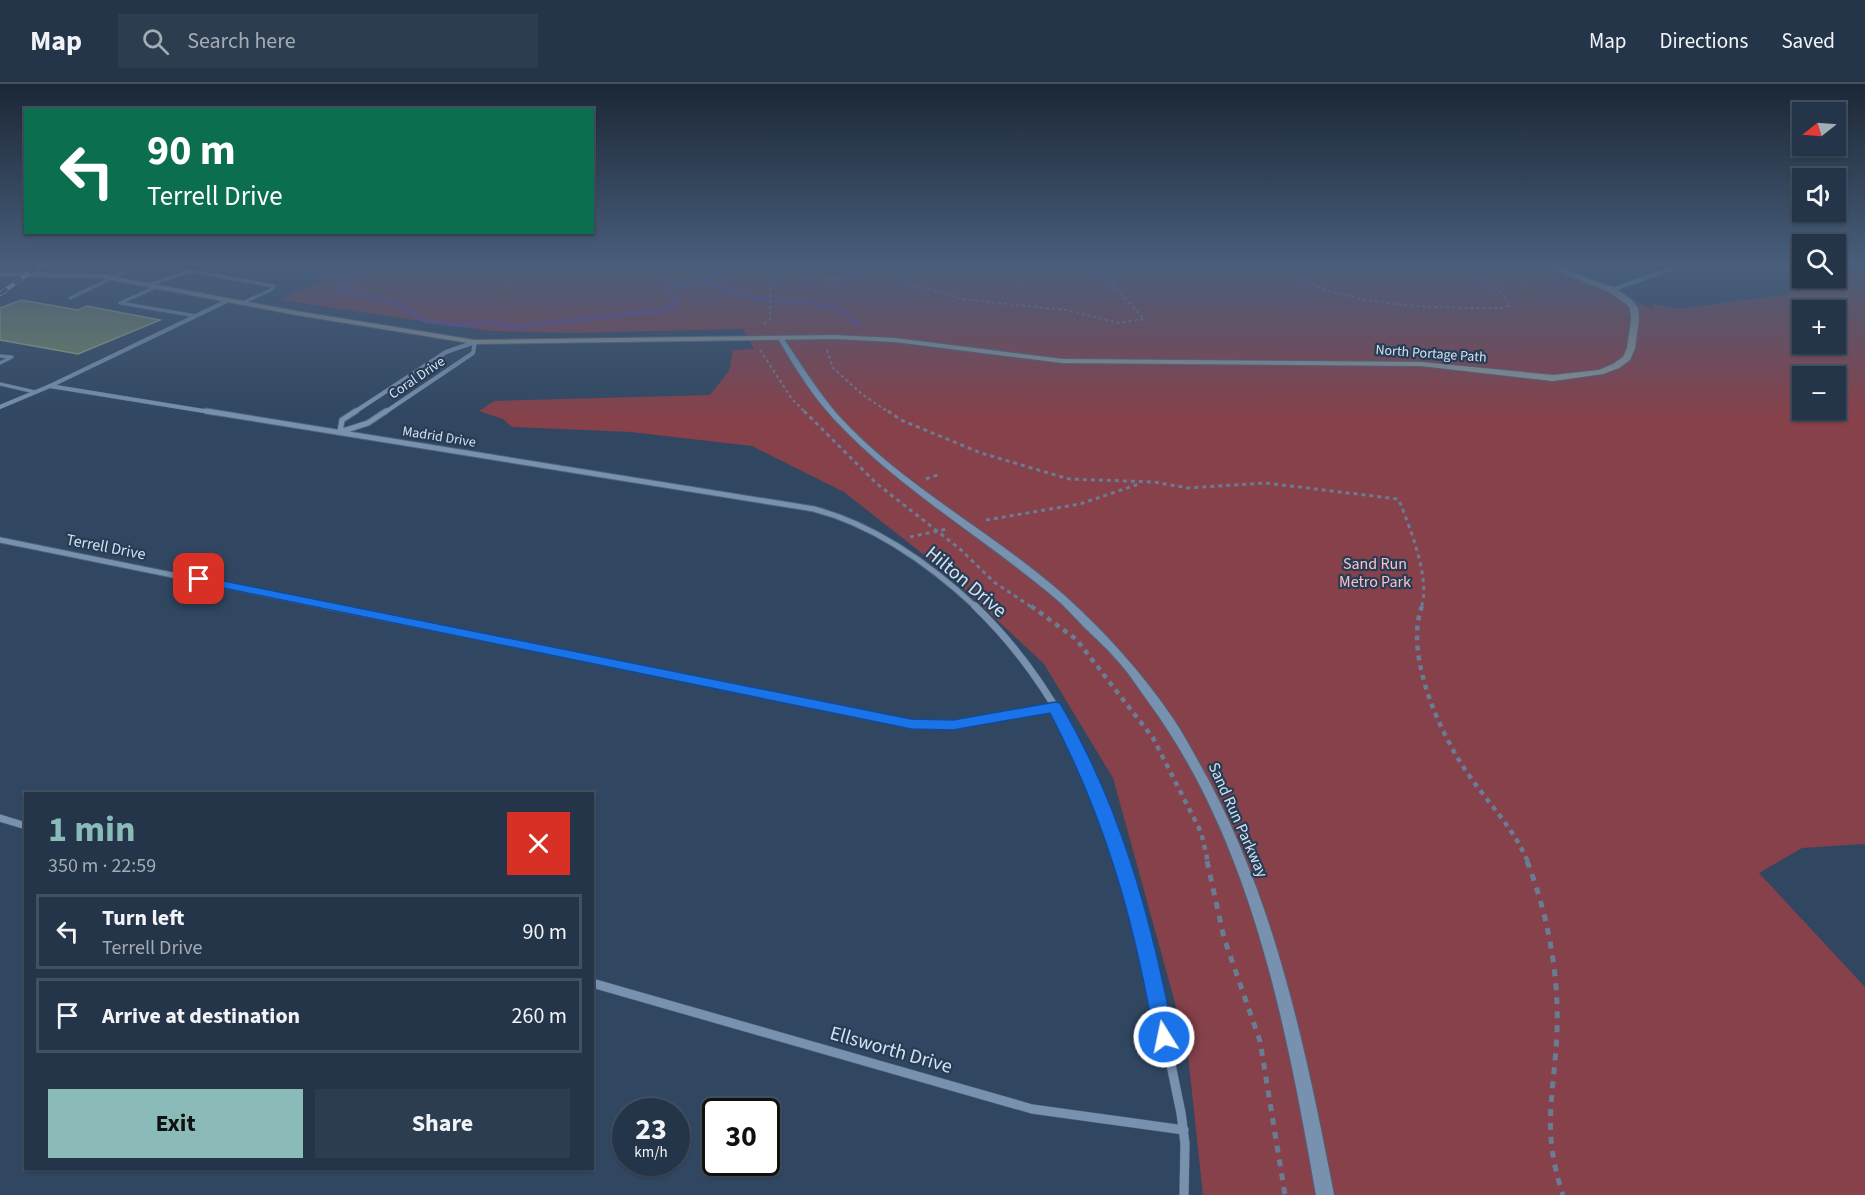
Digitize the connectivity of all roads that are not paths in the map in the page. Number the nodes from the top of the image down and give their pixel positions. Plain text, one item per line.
1 (189, 315) edge
2 (313, 315) edge
3 (1634, 315) edge
4 (196, 316) joint
5 (780, 337) junction
6 (475, 342) junction
7 (0, 356) edge
8 (0, 363) edge
9 (0, 384) edge
10 (50, 386) junction
11 (35, 392) junction
12 (0, 406) edge
13 (340, 432) junction
14 (825, 511) joint
15 (0, 540) edge
16 (1055, 707) junction
17 (0, 818) edge
18 (24, 825) edge
19 (594, 984) edge
20 (1184, 1130) junction
21 (1184, 1195) edge
22 (1325, 1195) edge

1 - 4 lane
2 - 6 main road, North Portage Path
3 - 5 main road, North Portage Path
4 - 10 street
5 - 6 main road, North Portage Path
5 - 22 street, Sand Run Parkway
6 - 13 street, Coral Drive
6 - 13 street, Coral Drive
7 - 8 lane
9 - 11 lane
10 - 11 street
10 - 13 street, Madrid Drive
11 - 12 street
13 - 14 street, Madrid Drive
14 - 16 street, Hilton Drive
15 - 16 street, Terrell Drive
16 - 20 street, Hilton Drive
17 - 18 street
19 - 20 street, Ellsworth Drive
20 - 21 street, Hilton Drive

